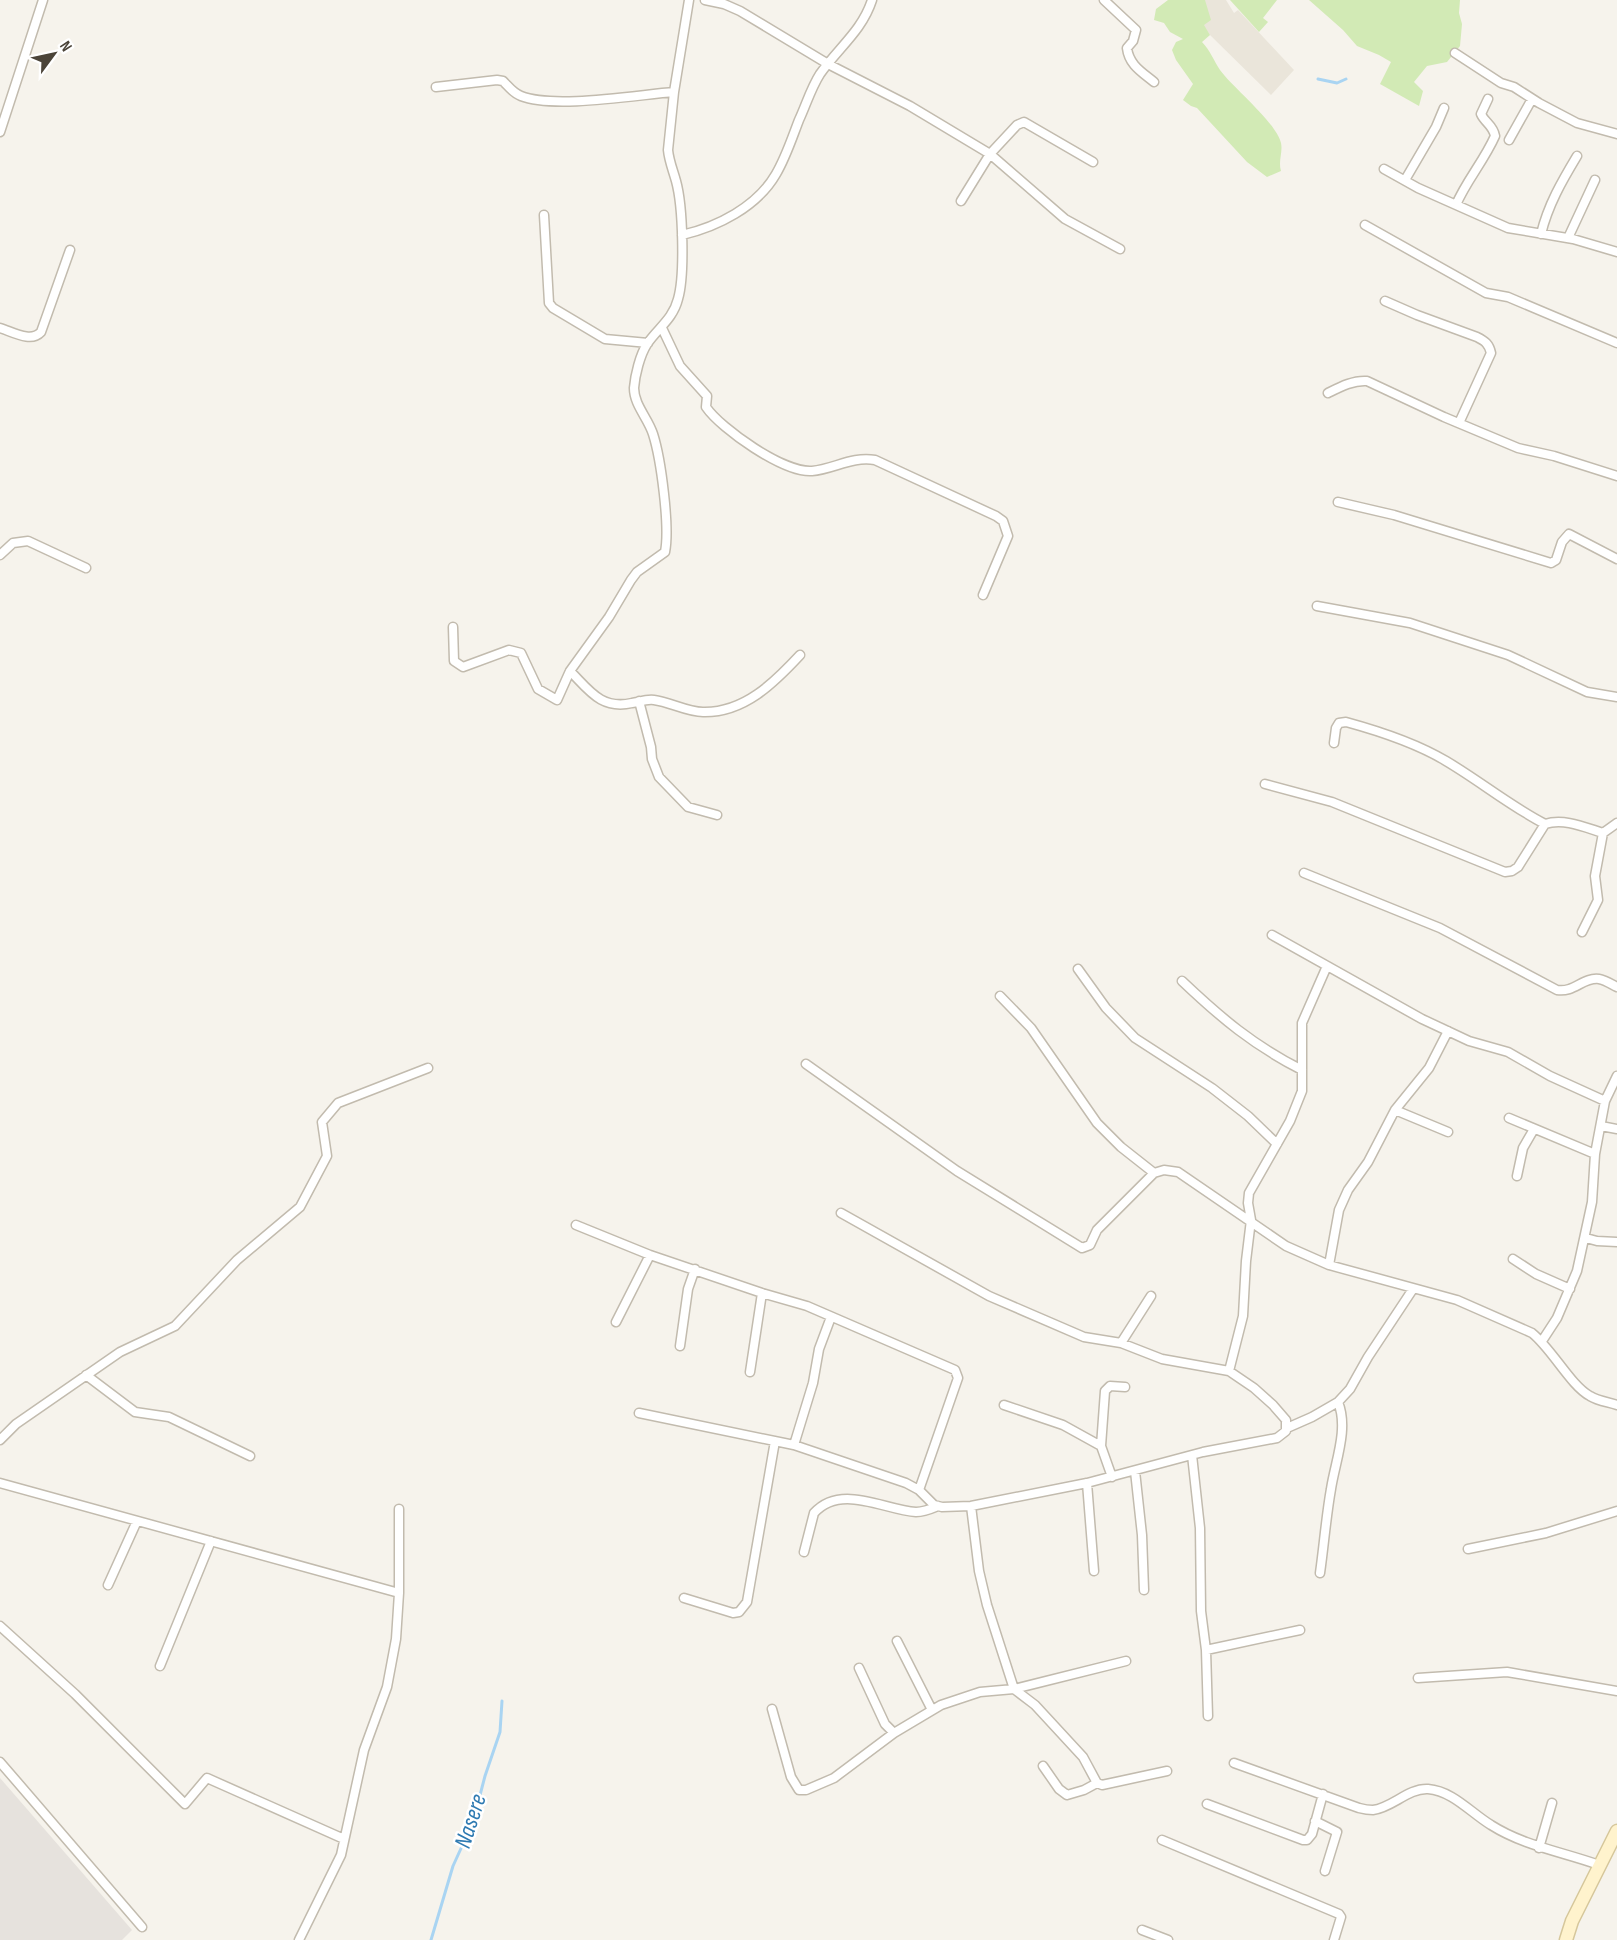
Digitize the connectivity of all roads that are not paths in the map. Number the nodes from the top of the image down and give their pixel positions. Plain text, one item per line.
1 (43, 0) edge
2 (689, 0) edge
3 (705, 0) edge
4 (872, 0) edge
5 (1104, 0) edge
6 (1455, 53) dead end
7 (828, 64) junction
8 (1154, 82) dead end
9 (436, 87) dead end
10 (674, 92) junction
11 (1488, 99) dead end
12 (1532, 99) junction
13 (1444, 108) dead end
14 (0, 132) edge
15 (1617, 134) edge
16 (1509, 140) dead end
17 (990, 154) junction
18 (1578, 156) dead end
19 (1093, 162) dead end
20 (1384, 169) dead end
21 (1405, 180) junction
22 (1595, 180) dead end
23 (961, 201) dead end
24 (1456, 205) junction
25 (544, 215) dead end
26 (1365, 225) dead end
27 (1541, 234) junction
28 (682, 235) junction
29 (1568, 238) junction
30 (1120, 249) dead end
31 (70, 250) dead end
32 (1617, 252) edge
33 (1385, 301) dead end
34 (0, 328) edge
35 (662, 328) junction
36 (648, 343) junction
37 (1617, 343) edge
38 (1328, 393) dead end
39 (1459, 423) junction
40 (1617, 476) edge
41 (1338, 502) dead end
42 (0, 555) edge
43 (1617, 559) edge
44 (86, 568) dead end
45 (983, 595) dead end
46 (1317, 606) dead end
47 (453, 627) dead end
48 (800, 656) dead end
49 (570, 671) junction
50 (1617, 697) edge
51 (639, 701) junction
52 (1334, 743) dead end
53 (1265, 784) dead end
54 (717, 815) dead end
55 (1617, 823) edge
56 (1545, 824) junction
57 (1603, 833) junction
58 (1304, 873) dead end
59 (1582, 932) dead end
60 (1272, 935) dead end
61 (1327, 966) junction
62 (1078, 969) dead end
63 (1182, 981) dead end
64 (1617, 987) edge
65 (1000, 996) dead end
66 (1448, 1031) junction
67 (806, 1064) dead end
68 (428, 1068) dead end
69 (1302, 1070) junction
70 (1617, 1076) edge
71 (1605, 1101) junction
72 (1395, 1110) junction
73 (1509, 1118) dead end
74 (1600, 1126) junction
75 (1534, 1129) junction
76 (1617, 1129) edge
77 (1448, 1132) dead end
78 (1277, 1144) junction
79 (1595, 1154) junction
80 (1154, 1173) junction
81 (1517, 1176) dead end
82 (841, 1213) dead end
83 (1251, 1220) junction
84 (576, 1225) dead end
85 (1586, 1238) junction
86 (1617, 1242) edge
87 (650, 1255) junction
88 (1512, 1259) dead end
89 (1329, 1265) junction
90 (695, 1269) junction
91 (1413, 1289) junction
92 (1570, 1289) junction
93 (762, 1293) junction
94 (1150, 1296) dead end
95 (831, 1317) junction
96 (616, 1322) dead end
97 (1542, 1341) junction
98 (1121, 1343) junction
99 (680, 1346) dead end
100 (1229, 1371) junction
101 (750, 1372) dead end
102 (86, 1376) junction
103 (1125, 1387) dead end
104 (1338, 1402) junction
105 (1004, 1405) dead end
106 (1617, 1405) edge
107 (639, 1413) dead end
108 (1287, 1428) junction
109 (0, 1440) edge
110 (774, 1441) junction
111 (794, 1445) junction
112 (1101, 1446) junction
113 (1192, 1455) junction
114 (250, 1456) dead end
115 (1135, 1472) junction
116 (1112, 1477) junction
117 (0, 1483) edge
118 (1087, 1483) junction
119 (919, 1490) junction
120 (938, 1506) junction
121 (971, 1506) junction
122 (399, 1509) dead end
123 (1617, 1511) edge
124 (137, 1521) junction
125 (211, 1541) junction
126 (1468, 1549) dead end
127 (804, 1552) dead end
128 (1094, 1571) dead end
129 (1320, 1573) dead end
130 (108, 1585) dead end
131 (1144, 1590) dead end
132 (399, 1593) junction
133 (684, 1598) dead end
134 (0, 1626) edge
135 (1300, 1630) dead end
136 (897, 1641) dead end
137 (1206, 1650) junction
138 (1125, 1661) dead end
139 (160, 1666) dead end
140 (860, 1668) dead end
141 (1418, 1678) dead end
142 (1014, 1689) junction
143 (1617, 1691) edge
144 (772, 1709) dead end
145 (932, 1710) junction
146 (1208, 1716) dead end
147 (894, 1733) junction
148 (0, 1762) edge
149 (1234, 1762) dead end
150 (1043, 1766) dead end
151 (1167, 1771) dead end
152 (1097, 1783) junction
153 (1323, 1794) junction
154 (1552, 1803) dead end
155 (1207, 1804) dead end
156 (1315, 1821) junction
157 (1617, 1831) edge
158 (344, 1839) junction
159 (1162, 1839) dead end
160 (1539, 1848) junction
161 (1599, 1865) junction
162 (1325, 1871) dead end
163 (142, 1927) dead end
164 (1142, 1930) dead end
165 (299, 1940) edge
166 (1168, 1940) edge
167 (1334, 1940) edge
168 (1566, 1940) edge

1 - 14 street
2 - 10 street
3 - 7 street
4 - 7 street
5 - 8 street
6 - 12 street
7 - 17 street
7 - 28 street
9 - 10 street
10 - 28 street
11 - 24 street
12 - 15 street
12 - 16 street
13 - 21 street
17 - 19 street
17 - 23 street
17 - 30 street
18 - 27 street
20 - 21 street
21 - 24 street
22 - 29 street
24 - 27 street
25 - 36 street
26 - 37 street
27 - 29 street
28 - 35 street
29 - 32 street
31 - 34 street
33 - 39 street
35 - 36 street
35 - 45 street
36 - 49 street
38 - 39 street
39 - 40 street
41 - 43 street
42 - 44 street
46 - 50 street
47 - 49 street
48 - 51 street
49 - 51 street
51 - 54 street
52 - 56 street
53 - 56 street
55 - 57 street
56 - 57 street
57 - 59 street
58 - 64 street
60 - 61 street
61 - 66 street
61 - 69 street
62 - 78 street
63 - 69 street
65 - 80 street
66 - 71 street
66 - 72 street
67 - 80 street
68 - 102 street
69 - 78 street
70 - 71 street
71 - 74 street
72 - 77 street
72 - 89 street
73 - 75 street
74 - 76 street
74 - 79 street
75 - 79 street
75 - 81 street
78 - 83 street
79 - 85 street
80 - 83 street
82 - 98 street
83 - 89 street
83 - 100 street
84 - 87 street
85 - 86 street
85 - 92 street
87 - 90 street
87 - 96 street
88 - 92 street
89 - 91 street
90 - 93 street
90 - 99 street
91 - 97 street
91 - 104 street
92 - 97 street
93 - 95 street
93 - 101 street
94 - 98 street
95 - 111 street
95 - 119 street
97 - 106 street
98 - 100 street
100 - 108 street
102 - 109 street
102 - 114 street
103 - 112 street
104 - 108 street
104 - 129 street
105 - 112 street
107 - 110 street
108 - 113 street
110 - 111 street
110 - 133 street
111 - 119 street
112 - 116 street
113 - 115 street
113 - 137 street
115 - 116 street
115 - 131 street
116 - 118 street
117 - 124 street
118 - 121 street
118 - 128 street
119 - 120 street
120 - 121 street
120 - 127 street
121 - 142 street
122 - 132 street
123 - 126 street
124 - 125 street
124 - 130 street
125 - 132 street
125 - 139 street
132 - 158 street
134 - 158 street
135 - 137 street
136 - 145 street
137 - 146 street
138 - 142 street
140 - 147 street
141 - 143 street
142 - 145 street
142 - 152 street
144 - 147 street
145 - 147 street
148 - 163 street
149 - 153 street
150 - 152 street
151 - 152 street
153 - 156 street
153 - 160 street
154 - 160 street
155 - 156 street
156 - 162 street
157 - 161 street
158 - 165 street
159 - 167 street
160 - 161 street
161 - 168 street
164 - 166 street

